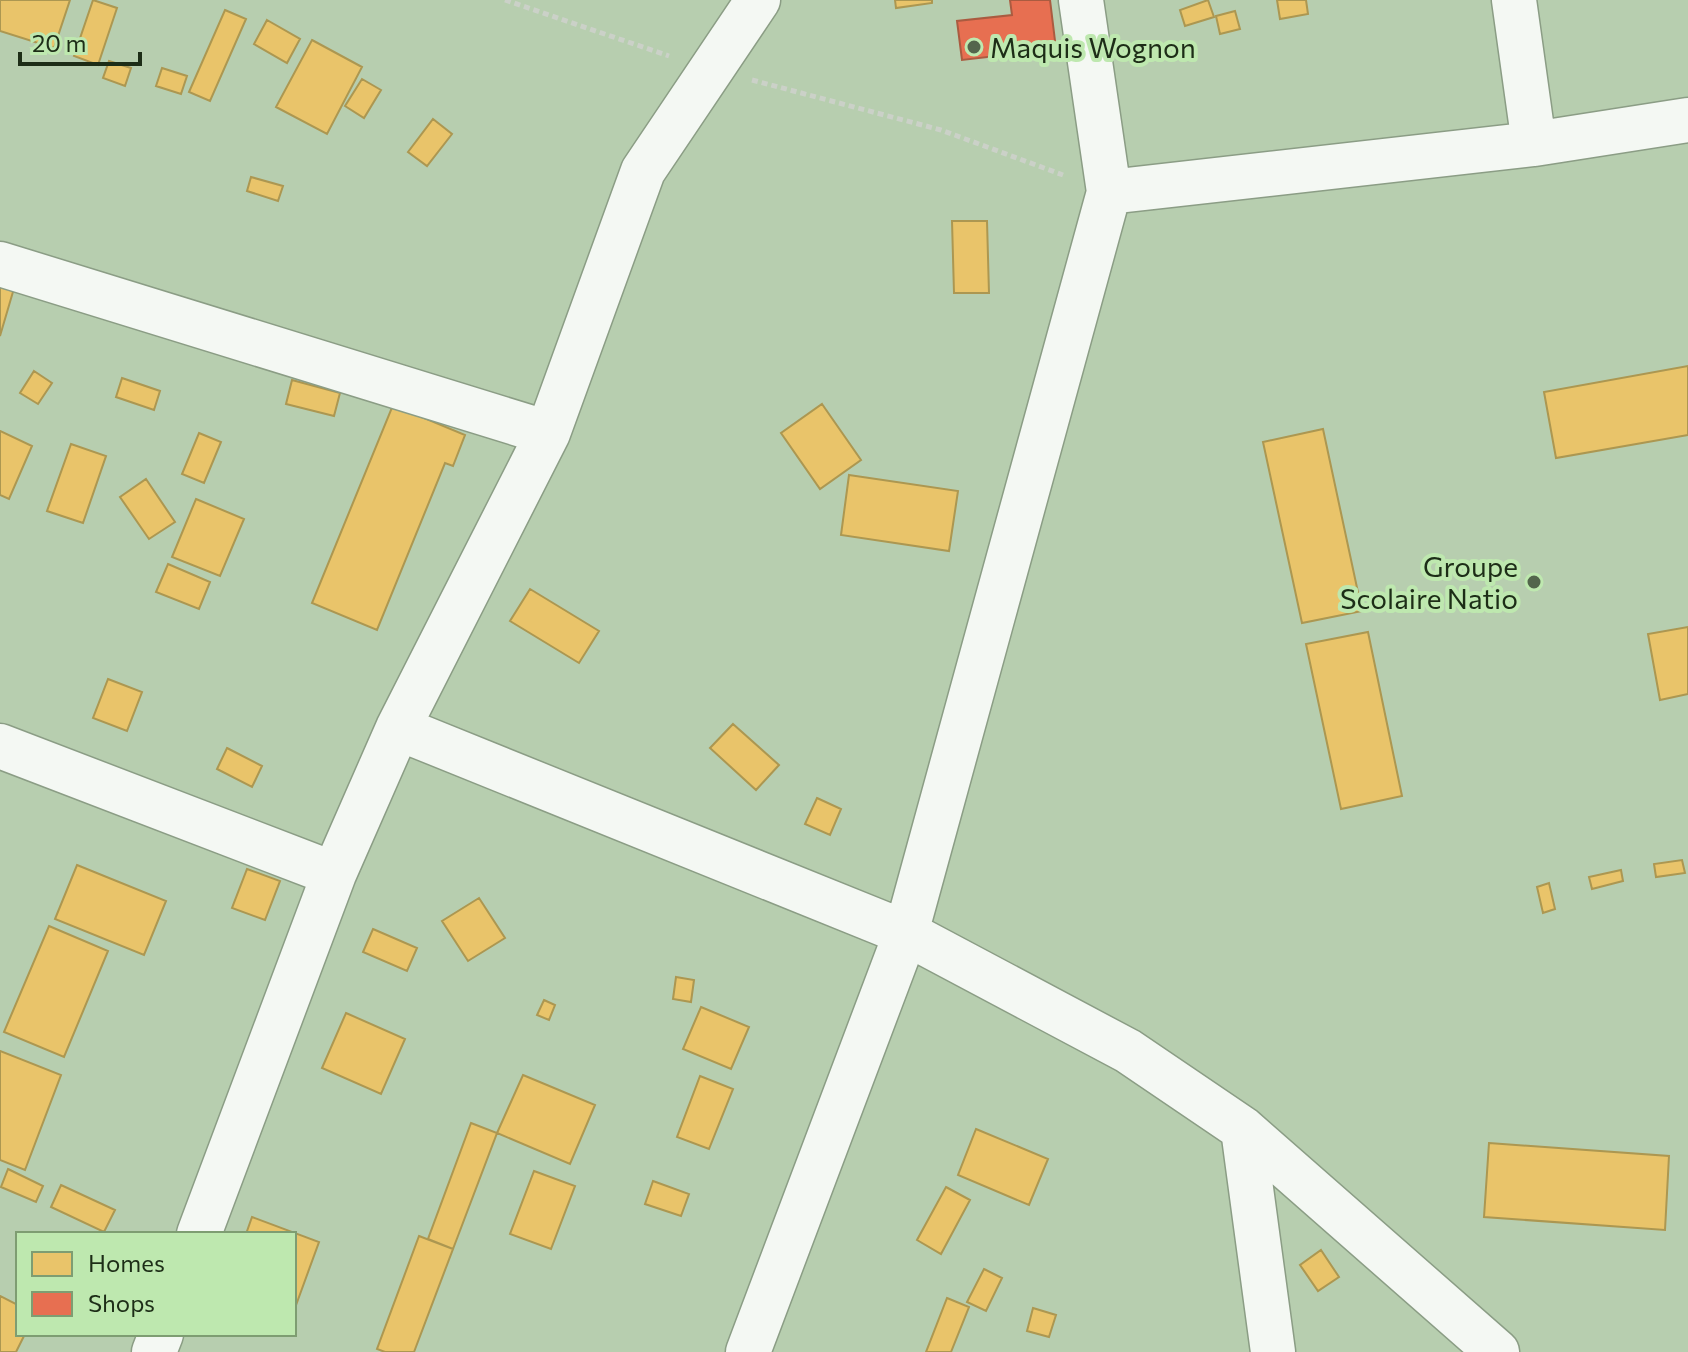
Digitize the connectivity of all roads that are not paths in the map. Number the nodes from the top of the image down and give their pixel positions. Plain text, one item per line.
1 (758, 0) edge
2 (1081, 0) edge
3 (1514, 0) edge
4 (1688, 120) edge
5 (1534, 144) junction
6 (1109, 192) junction
7 (0, 264) edge
8 (548, 433) junction
9 (398, 728) junction
10 (0, 746) edge
11 (334, 874) junction
12 (906, 933) junction
13 (1243, 1129) junction
14 (200, 1232) edge
15 (748, 1352) edge
16 (1273, 1352) edge
17 (1497, 1352) edge

1 - 8 street
2 - 6 street
3 - 5 street
4 - 5 street
5 - 6 street
6 - 12 street
7 - 8 street
8 - 9 street
9 - 11 street
9 - 12 street
10 - 11 street
11 - 14 street
12 - 13 street
12 - 15 street
13 - 16 street
13 - 17 street

